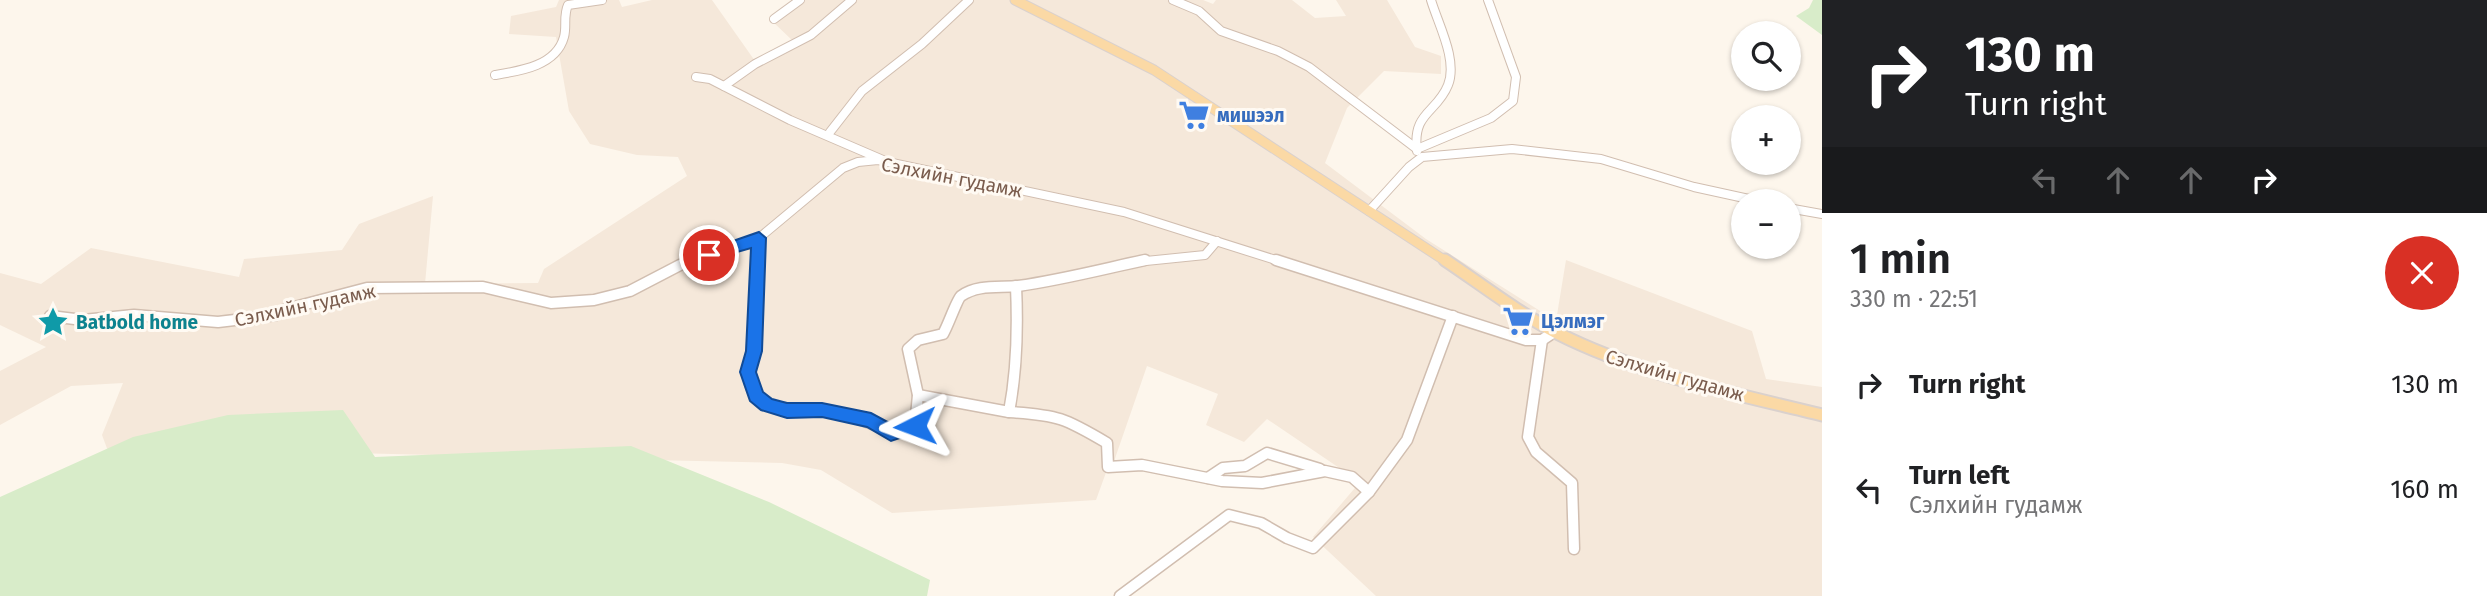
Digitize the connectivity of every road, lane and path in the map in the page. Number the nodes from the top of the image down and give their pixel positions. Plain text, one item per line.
1 (602, 0) edge
2 (800, 0) edge
3 (852, 0) edge
4 (969, 0) edge
5 (1015, 0) edge
6 (1173, 0) edge
7 (1431, 0) edge
8 (1488, 0) edge
9 (774, 19) dead end
10 (495, 75) dead end
11 (696, 77) dead end
12 (724, 86) junction
13 (830, 132) dead end
14 (1417, 149) junction
15 (887, 162) junction
16 (1409, 167) junction
17 (1731, 195) edge
18 (1801, 210) edge
19 (1369, 211) junction
20 (1822, 214) edge
21 (759, 238) junction
22 (1217, 242) junction
23 (1016, 286) junction
24 (50, 316) dead end
25 (1453, 316) junction
26 (1554, 332) junction
27 (1542, 340) junction
28 (918, 395) junction
29 (1009, 412) junction
30 (1822, 415) edge
31 (1325, 471) junction
32 (1208, 478) junction
33 (1369, 492) junction
34 (1574, 550) dead end
35 (1120, 596) edge

1 - 10 street
2 - 9 street
3 - 12 street
4 - 13 street
5 - 19 main road, Сэлхийн гудамж
6 - 14 street
7 - 14 street
8 - 14 street
11 - 12 street
12 - 15 street
14 - 16 street
15 - 21 street, Сэлхийн гудамж
15 - 22 street, Сэлхийн гудамж
16 - 17 street
16 - 19 street
18 - 20 street
19 - 26 main road, Сэлхийн гудамж
21 - 24 street, Сэлхийн гудамж
21 - 28 street
22 - 23 street
22 - 25 street, Сэлхийн гудамж
23 - 28 street
23 - 29 street
25 - 27 street, Сэлхийн гудамж
25 - 33 street
26 - 27 street
26 - 30 main road, Сэлхийн гудамж
27 - 34 street
28 - 29 street
29 - 32 street
31 - 32 street
31 - 32 street
31 - 33 street
33 - 35 street

